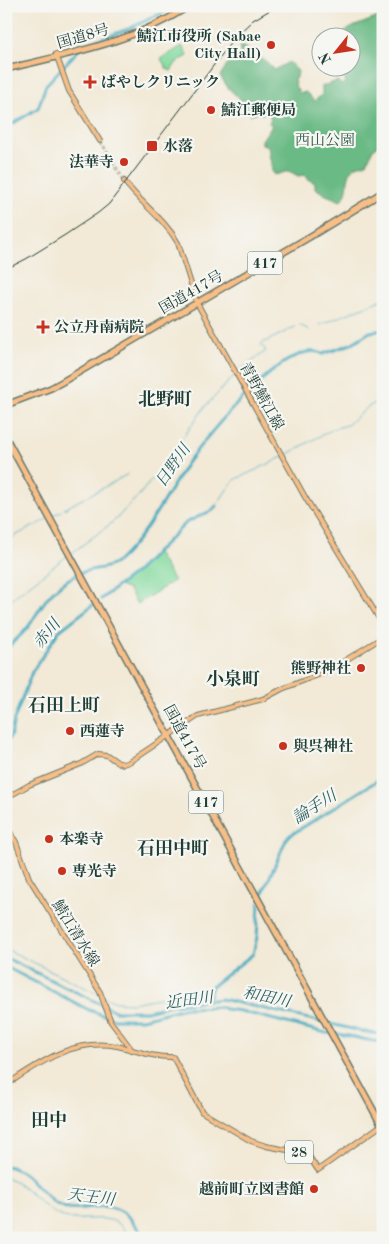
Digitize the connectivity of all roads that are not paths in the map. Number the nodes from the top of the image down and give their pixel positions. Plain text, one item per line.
1 (184, 6) edge
2 (189, 6) edge
3 (82, 49) junction
4 (56, 55) junction
5 (6, 68) edge
6 (100, 141) tunnel mouth
7 (124, 181) tunnel mouth
8 (383, 192) edge
9 (197, 303) junction
10 (6, 404) edge
11 (6, 438) edge
12 (383, 625) edge
13 (383, 637) edge
14 (169, 735) junction
15 (6, 798) edge
16 (6, 825) edge
17 (132, 1050) junction
18 (6, 1084) edge
19 (382, 1126) edge

1 - 3 highway, 国道8号
2 - 3 highway, 国道8号
3 - 4 highway, 国道8号
4 - 5 highway, 国道8号
4 - 6 main road
7 - 9 main road, 青野鯖江線
8 - 9 highway, 国道417号 / 417
9 - 10 highway, 国道417号 / 417
9 - 12 main road, 青野鯖江線
11 - 14 highway, 国道417号 / 417
13 - 14 main road
14 - 15 main road
14 - 19 highway, 国道417号 / 417
16 - 17 main road, 鯖江清水線
17 - 18 main road, 28
17 - 19 main road, 28

